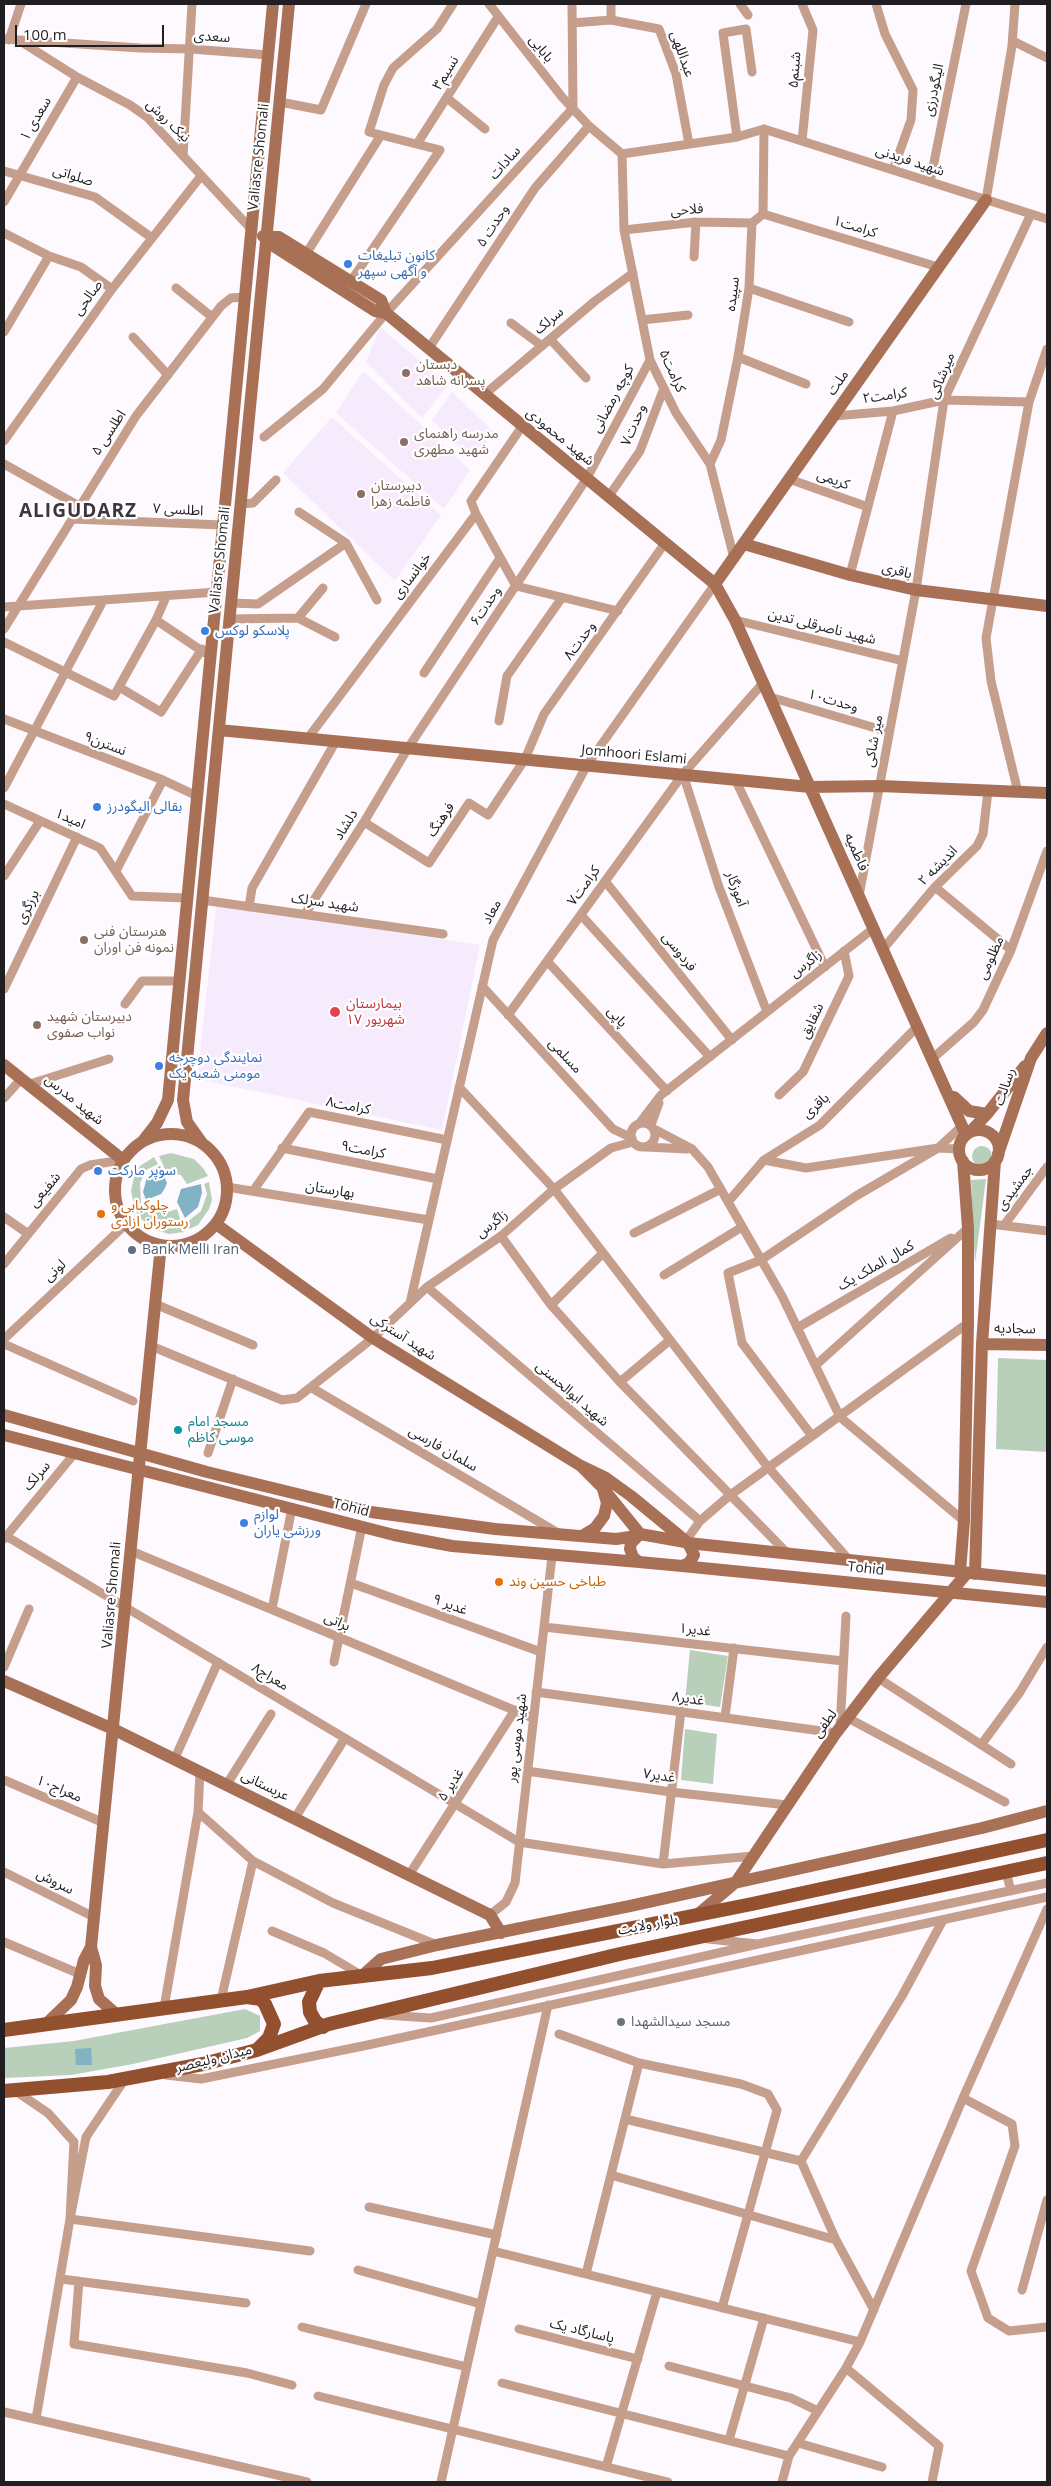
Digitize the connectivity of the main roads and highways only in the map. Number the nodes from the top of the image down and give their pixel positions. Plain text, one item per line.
1 (274, 4) edge
2 (289, 4) edge
3 (986, 200) road end
4 (252, 230) junction
5 (267, 237) junction
6 (386, 313) junction
7 (744, 544) junction
8 (715, 584) junction
9 (1047, 606) edge
10 (219, 730) junction
11 (810, 787) junction
12 (1047, 793) edge
13 (1047, 1033) edge
14 (1031, 1058) junction
15 (4, 1065) edge
16 (943, 1080) junction
17 (987, 1114) junction
18 (966, 1131) junction
19 (143, 1141) junction
20 (202, 1143) junction
21 (961, 1155) junction
22 (997, 1158) junction
23 (123, 1160) junction
24 (216, 1224) junction
25 (161, 1246) junction
26 (982, 1344) junction
27 (1047, 1345) edge
28 (4, 1414) edge
29 (4, 1435) edge
30 (140, 1454) junction
31 (580, 1466) junction
32 (139, 1470) junction
33 (602, 1487) junction
34 (412, 1518) junction
35 (639, 1535) junction
36 (582, 1536) junction
37 (412, 1539) junction
38 (686, 1542) junction
39 (639, 1562) junction
40 (682, 1566) junction
41 (967, 1573) junction
42 (1047, 1581) edge
43 (949, 1592) junction
44 (1047, 1602) edge
45 (4, 1681) edge
46 (113, 1729) junction
47 (1047, 1811) edge
48 (1047, 1840) edge
49 (1047, 1863) edge
50 (736, 1882) junction
51 (697, 1915) junction
52 (501, 1933) junction
53 (91, 1947) junction
54 (362, 1976) junction
55 (319, 1980) junction
56 (247, 1997) junction
57 (116, 2014) junction
58 (46, 2024) junction
59 (323, 2026) junction
60 (4, 2030) edge
61 (257, 2050) junction
62 (9, 2090) edge

1 - 4 main road, Valiasre Shomali
2 - 5 main road, Valiasre Shomali
3 - 7 main road, ملت
4 - 5 main road
4 - 19 main road, Valiasre Shomali
5 - 6 main road, شهید محمودی
5 - 6 main road, شهید محمودی
5 - 10 main road, Valiasre Shomali
6 - 8 main road, شهید محمودی
7 - 8 main road, ملت
7 - 9 main road, باقری
8 - 11 main road, فاطمیه
10 - 11 main road, Jomhoori Eslami
10 - 20 main road, Valiasre Shomali
11 - 12 main road, Jomhoori Eslami
11 - 16 main road, فاطمیه
13 - 14 main road, رسالت
14 - 17 main road
14 - 22 main road, رسالت
15 - 23 main road, شهید مدرس
16 - 17 main road
16 - 18 main road, فاطمیه
17 - 18 main road
18 - 21 main road
18 - 22 main road
19 - 20 main road
19 - 23 main road
20 - 24 main road
21 - 22 main road
21 - 41 main road
22 - 26 main road
23 - 25 main road
24 - 25 main road
24 - 31 main road, شهید آسترکی
25 - 30 main road, Valiasre Shomali
26 - 27 main road, سجادیه
26 - 41 main road
28 - 30 main road, Tohid
29 - 32 main road, Tohid
30 - 32 main road, Valiasre Shomali
30 - 34 main road, Tohid
31 - 33 main road
31 - 38 main road
32 - 37 main road, Tohid
32 - 46 main road, Valiasre Shomali
33 - 35 main road
33 - 36 main road
34 - 36 main road, Tohid
34 - 37 main road
35 - 36 main road, Tohid
35 - 38 main road, Tohid
35 - 39 main road
37 - 39 main road, Tohid
38 - 40 main road
38 - 41 main road, Tohid
39 - 40 main road, Tohid
40 - 43 main road, Tohid
41 - 42 main road, Tohid
41 - 43 main road, لطفی
43 - 44 main road, Tohid
43 - 50 main road, لطفی
45 - 46 main road, عربستانی
46 - 52 main road, عربستانی
46 - 53 main road, Valiasre Shomali
47 - 50 main road
48 - 51 main road, بلوار ولایت
49 - 59 main road, بلوار ولایت
50 - 51 main road
50 - 52 main road
51 - 54 main road, بلوار ولایت
52 - 54 main road
53 - 57 main road
53 - 58 main road
54 - 55 main road, بلوار ولایت
55 - 56 main road, بلوار ولایت
55 - 59 main road
56 - 57 main road
56 - 61 main road, میدان ولیعصر
57 - 58 main road
58 - 60 main road
59 - 61 main road, بلوار ولایت
61 - 62 main road, میدان ولیعصر

